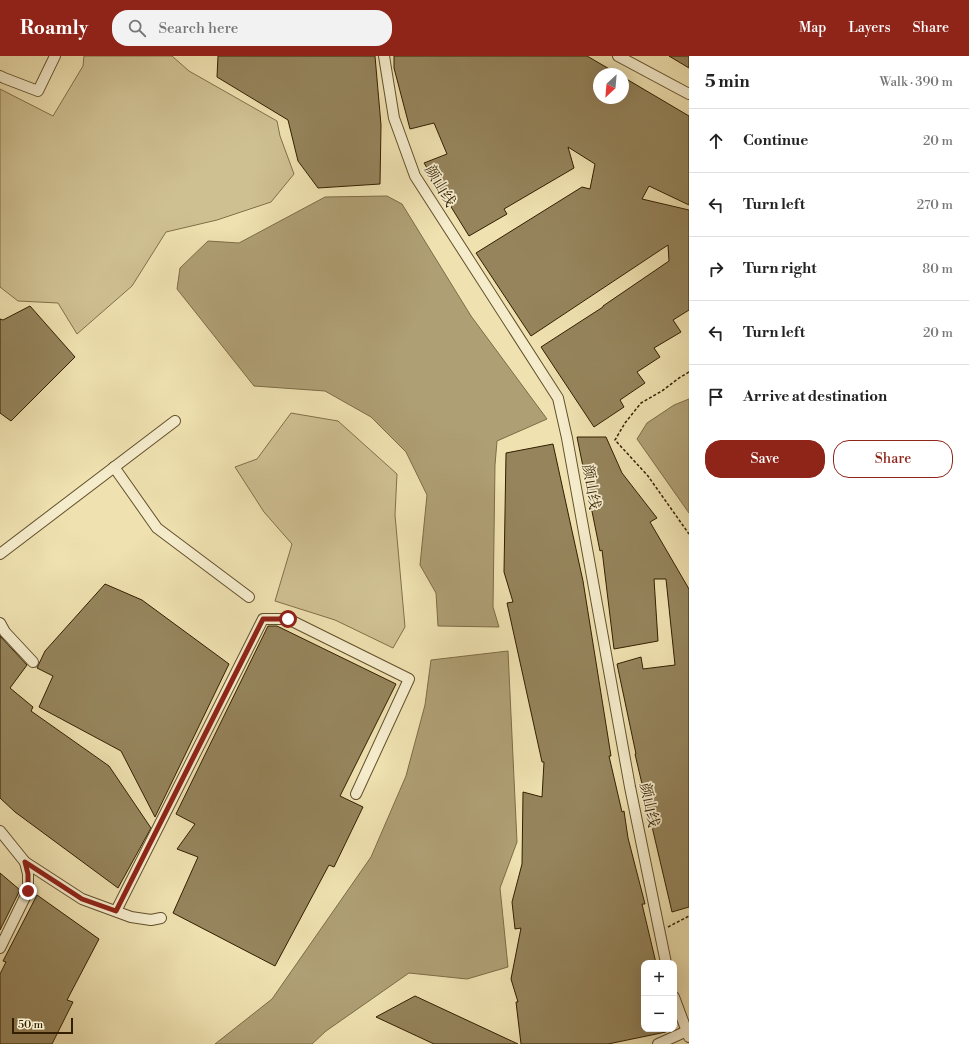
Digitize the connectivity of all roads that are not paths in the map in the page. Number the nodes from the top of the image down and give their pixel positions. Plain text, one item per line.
1 (55, 56) edge
2 (384, 56) edge
3 (618, 56) edge
4 (0, 76) edge
5 (689, 94) edge
6 (175, 420) dead end
7 (114, 467) junction
8 (0, 554) edge
9 (249, 597) dead end
10 (0, 623) edge
11 (33, 662) dead end
12 (356, 794) dead end
13 (0, 830) edge
14 (25, 862) junction
15 (116, 911) junction
16 (161, 918) dead end
17 (0, 948) edge
18 (665, 960) edge
19 (677, 1005) edge
20 (688, 1034) edge
21 (658, 1044) edge

1 - 4 street
2 - 18 street, 颜山线
3 - 5 street
6 - 7 street
7 - 8 street
7 - 9 street
10 - 11 street
12 - 15 street
13 - 14 street
14 - 15 street
14 - 17 street
15 - 16 street
19 - 20 street
20 - 21 street

